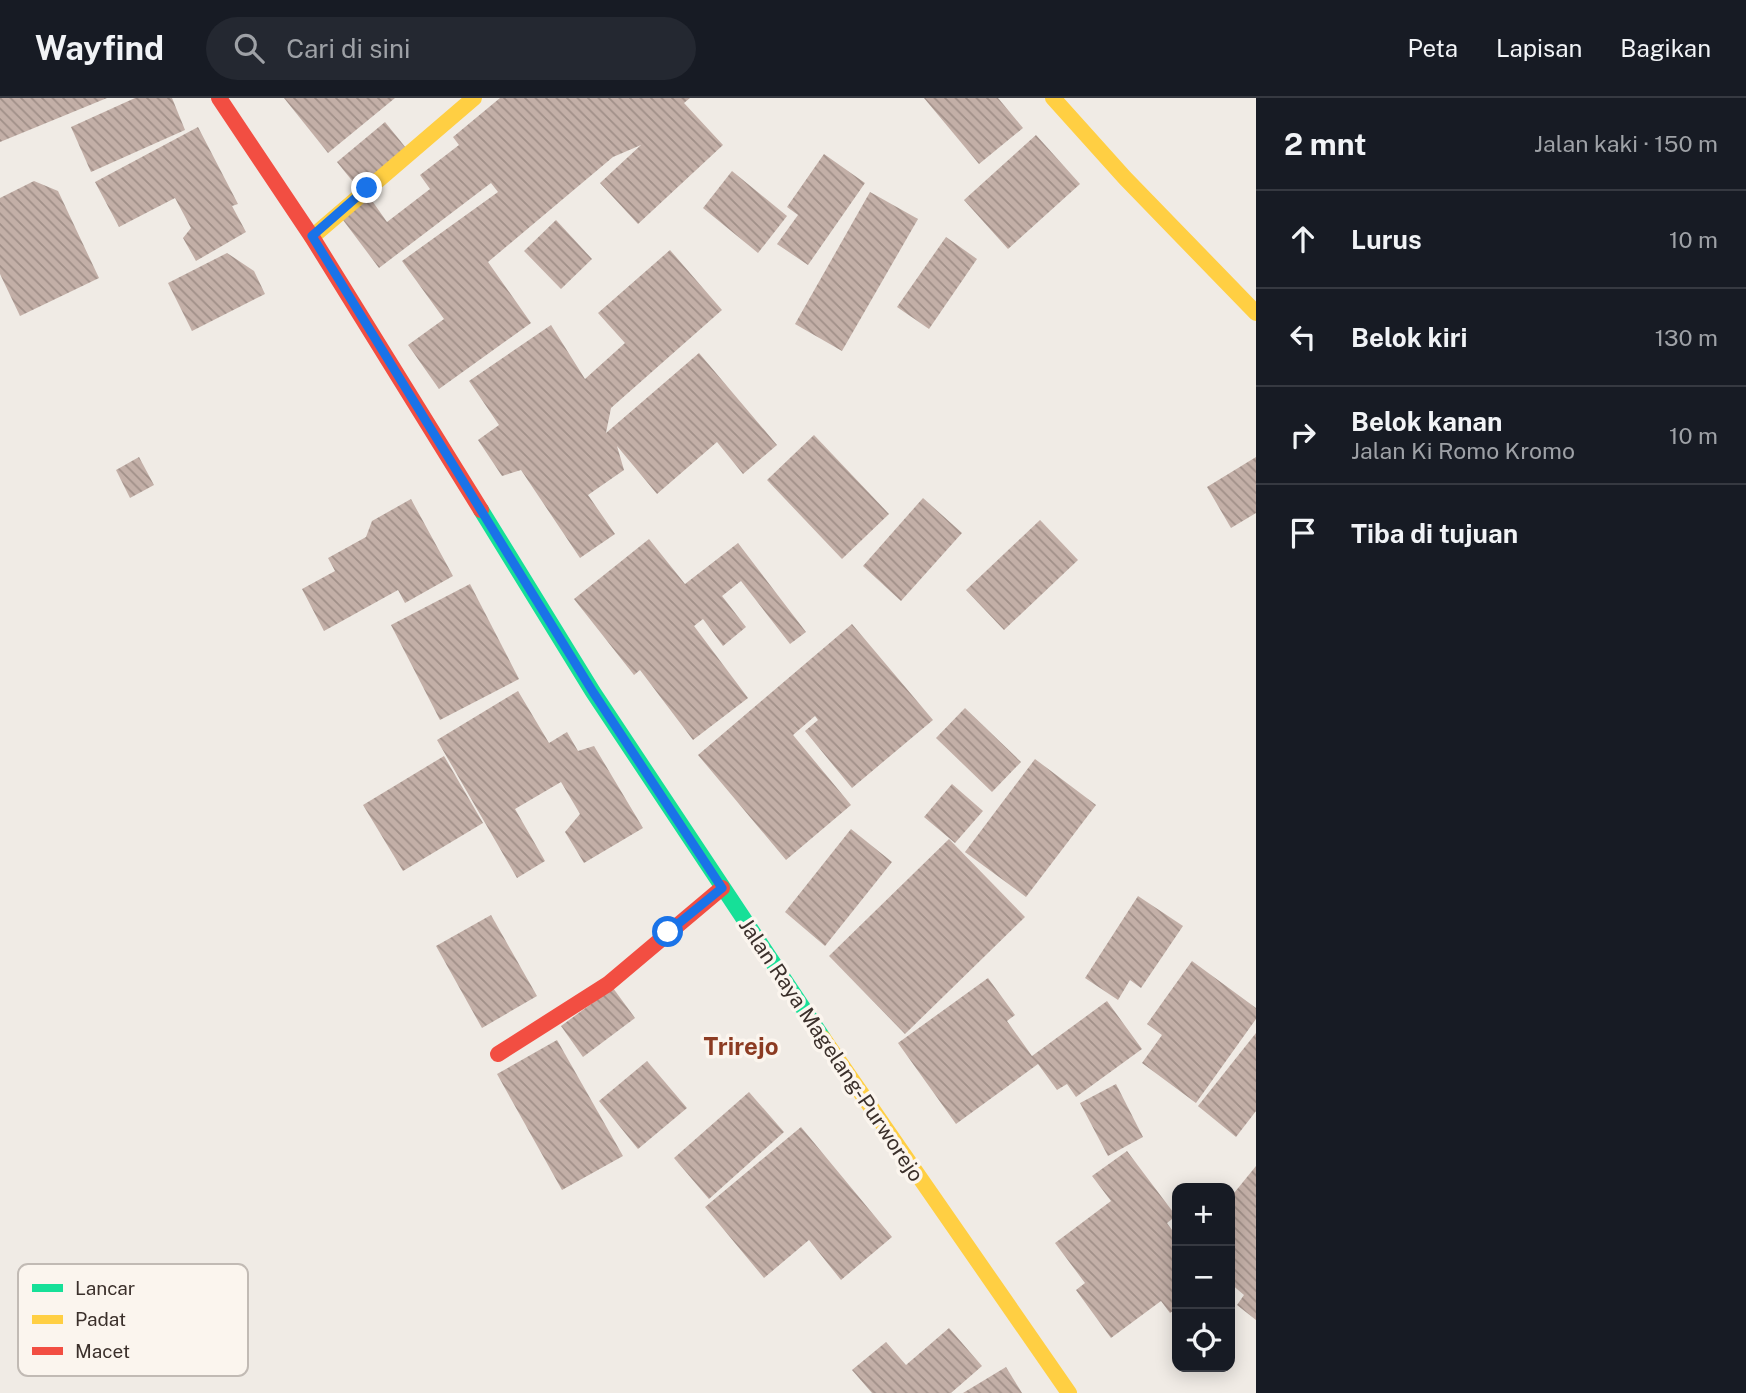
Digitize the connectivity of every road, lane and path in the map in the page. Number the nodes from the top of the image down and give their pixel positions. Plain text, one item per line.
1 (219, 98) edge
2 (474, 98) edge
3 (1053, 98) edge
4 (312, 236) junction
5 (1256, 313) edge
6 (722, 888) junction
7 (498, 1054) dead end
8 (1069, 1393) edge

1 - 4 main road, Jalan Raya Magelang-Purworejo
2 - 4 main road
3 - 5 main road
4 - 6 main road, Jalan Raya Magelang-Purworejo
6 - 7 main road
6 - 8 main road, Jalan Raya Magelang-Purworejo

